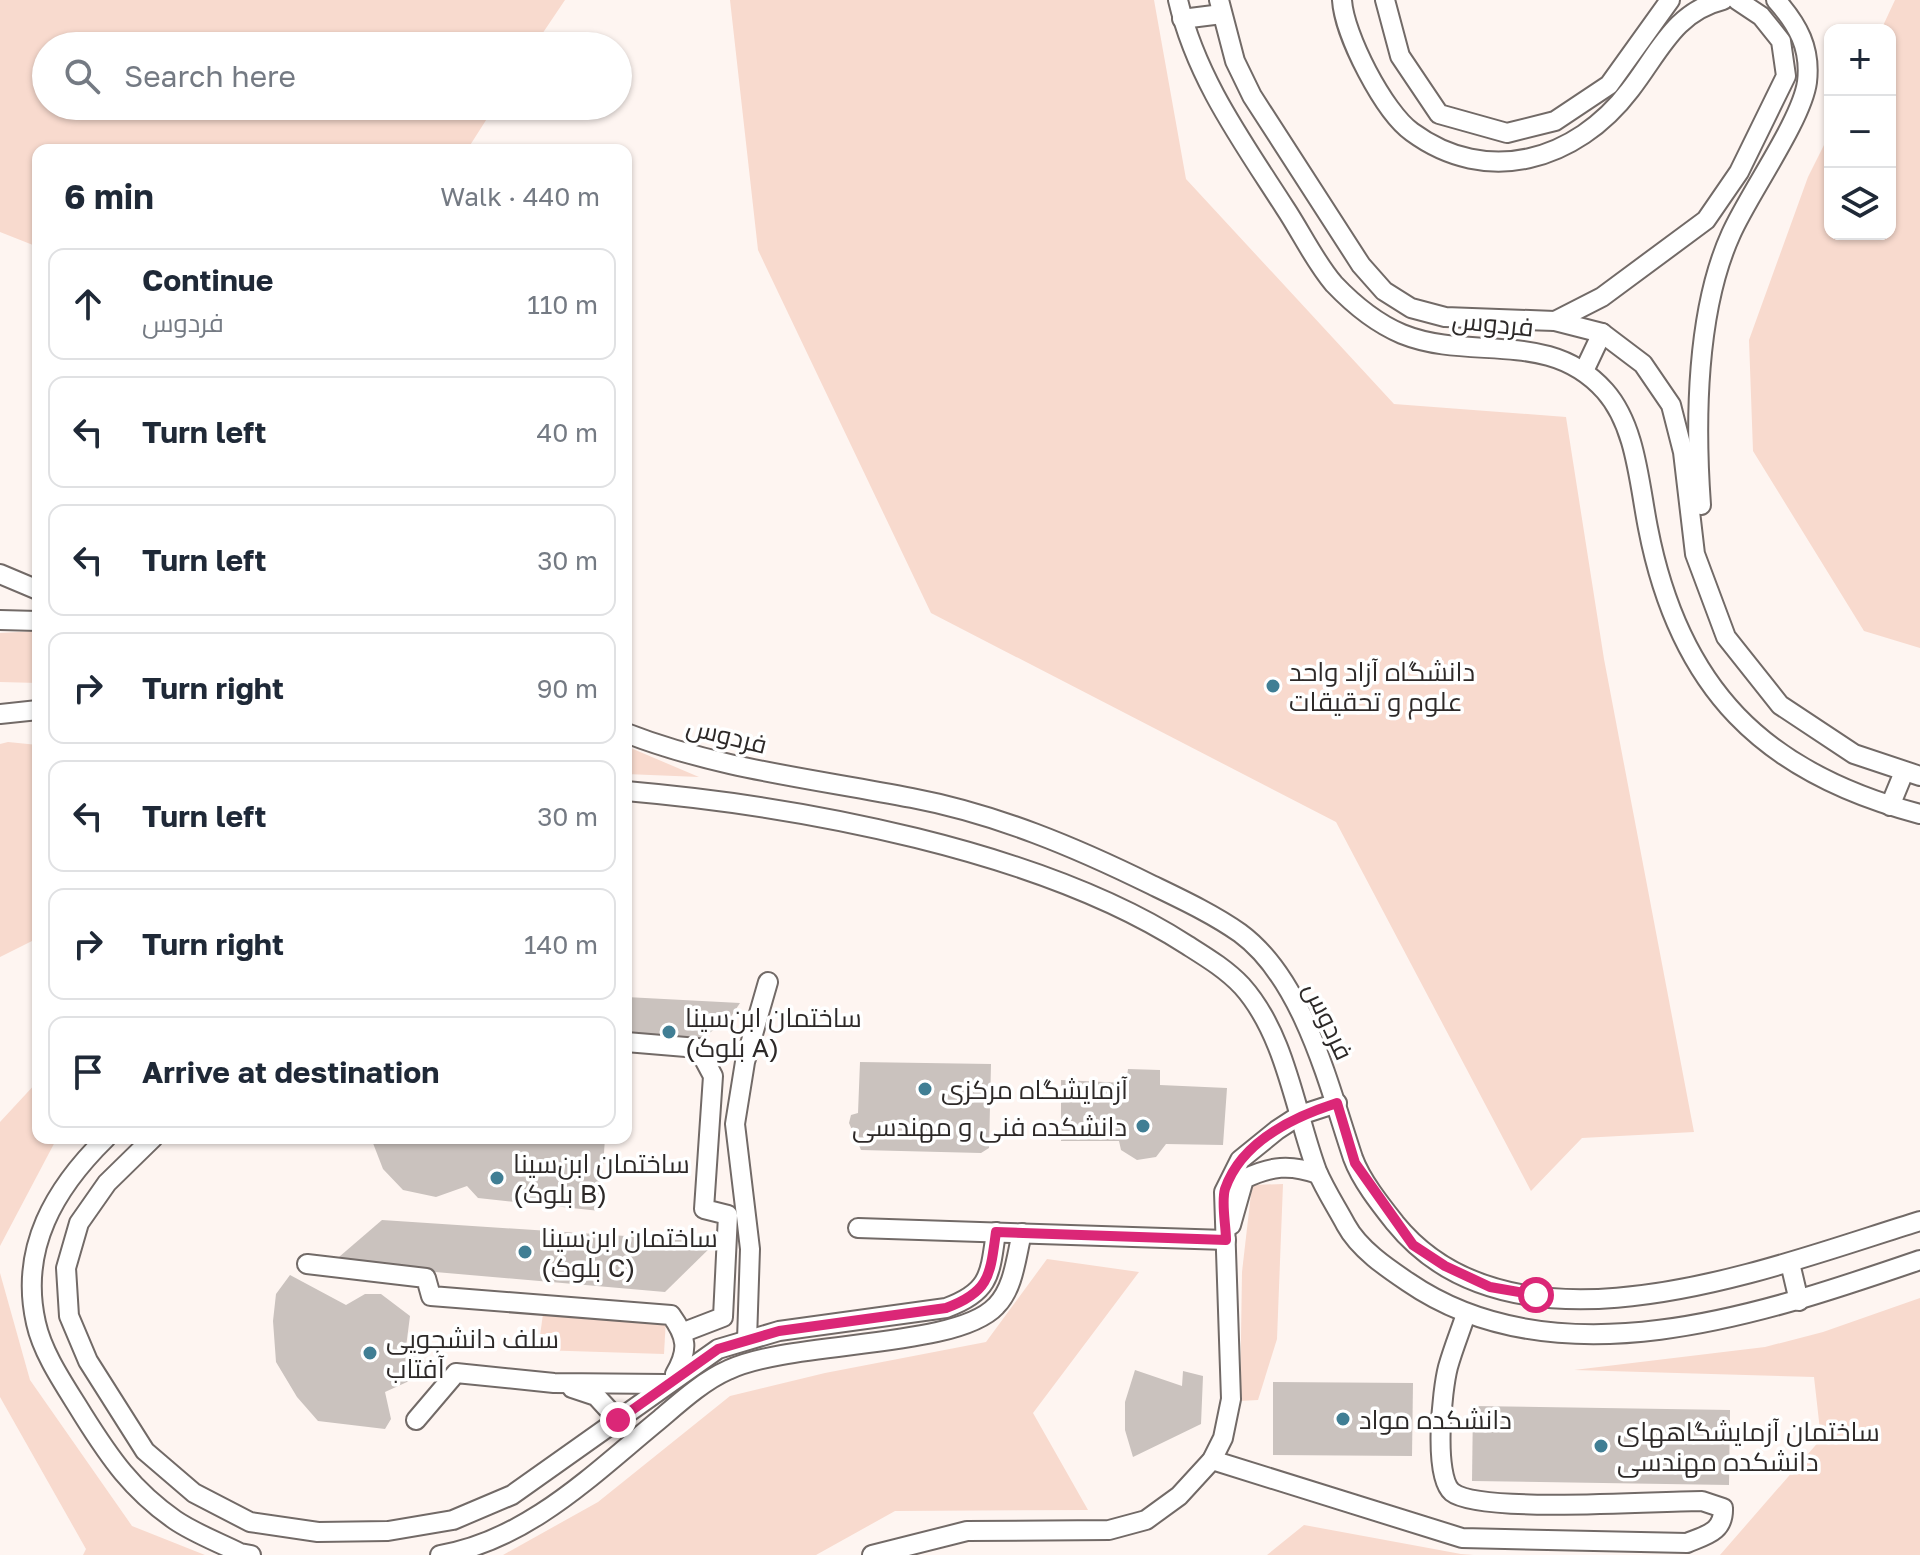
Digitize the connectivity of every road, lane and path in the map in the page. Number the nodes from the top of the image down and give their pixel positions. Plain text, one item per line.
1 (1178, 0) edge
2 (1342, 0) edge
3 (1385, 0) edge
4 (1670, 0) edge
5 (1723, 0) edge
6 (1737, 0) edge
7 (1776, 0) edge
8 (1220, 7) edge
9 (1182, 19) junction
10 (1555, 321) junction
11 (1602, 333) junction
12 (1584, 371) junction
13 (0, 574) edge
14 (1706, 584) junction
15 (32, 587) edge
16 (0, 620) edge
17 (32, 621) edge
18 (32, 711) edge
19 (0, 714) edge
20 (632, 735) edge
21 (1912, 774) edge
22 (632, 792) edge
23 (1890, 806) junction
24 (1920, 814) edge
25 (768, 982) dead end
26 (632, 1042) edge
27 (1337, 1103) junction
28 (1300, 1115) junction
29 (100, 1144) edge
30 (147, 1144) edge
31 (1318, 1174) junction
32 (745, 1205) junction
33 (728, 1215) junction
34 (1920, 1221) edge
35 (858, 1228) dead end
36 (996, 1232) junction
37 (1022, 1233) junction
38 (1226, 1240) junction
39 (1920, 1260) edge
40 (1790, 1263) junction
41 (307, 1264) dead end
42 (1799, 1301) junction
43 (1466, 1314) junction
44 (684, 1332) junction
45 (747, 1340) junction
46 (668, 1382) junction
47 (554, 1383) junction
48 (416, 1420) dead end
49 (618, 1420) junction
50 (1212, 1460) junction
51 (563, 1462) junction
52 (580, 1484) junction
53 (251, 1555) edge
54 (440, 1555) edge
55 (872, 1555) edge

1 - 9 lane, فردوس
2 - 5 lane
3 - 4 lane
6 - 10 lane
7 - 14 lane
8 - 9 lane
8 - 10 lane, فردوس
9 - 12 lane, فردوس
10 - 11 lane, فردوس
11 - 12 lane
11 - 14 lane, فردوس
12 - 23 lane, فردوس
13 - 15 lane
14 - 21 lane, فردوس
16 - 17 lane
18 - 19 lane
20 - 27 lane, فردوس
21 - 23 lane
22 - 28 lane
23 - 24 lane, فردوس
25 - 32 lane
26 - 33 lane
27 - 28 lane
27 - 40 lane, فردوس
28 - 31 lane
28 - 38 lane
29 - 53 lane
30 - 51 lane
31 - 38 lane
31 - 43 lane
32 - 33 lane
32 - 45 lane
33 - 44 lane
34 - 40 lane, فردوس
35 - 36 lane
36 - 37 lane
36 - 45 lane
37 - 38 lane
37 - 52 lane
38 - 50 lane
39 - 42 lane
40 - 42 lane
41 - 44 lane
42 - 43 lane
43 - 50 lane
44 - 46 lane
45 - 46 lane
46 - 47 lane
46 - 49 lane
47 - 48 lane
47 - 49 lane
49 - 51 lane
50 - 55 lane
51 - 52 lane
52 - 54 lane

